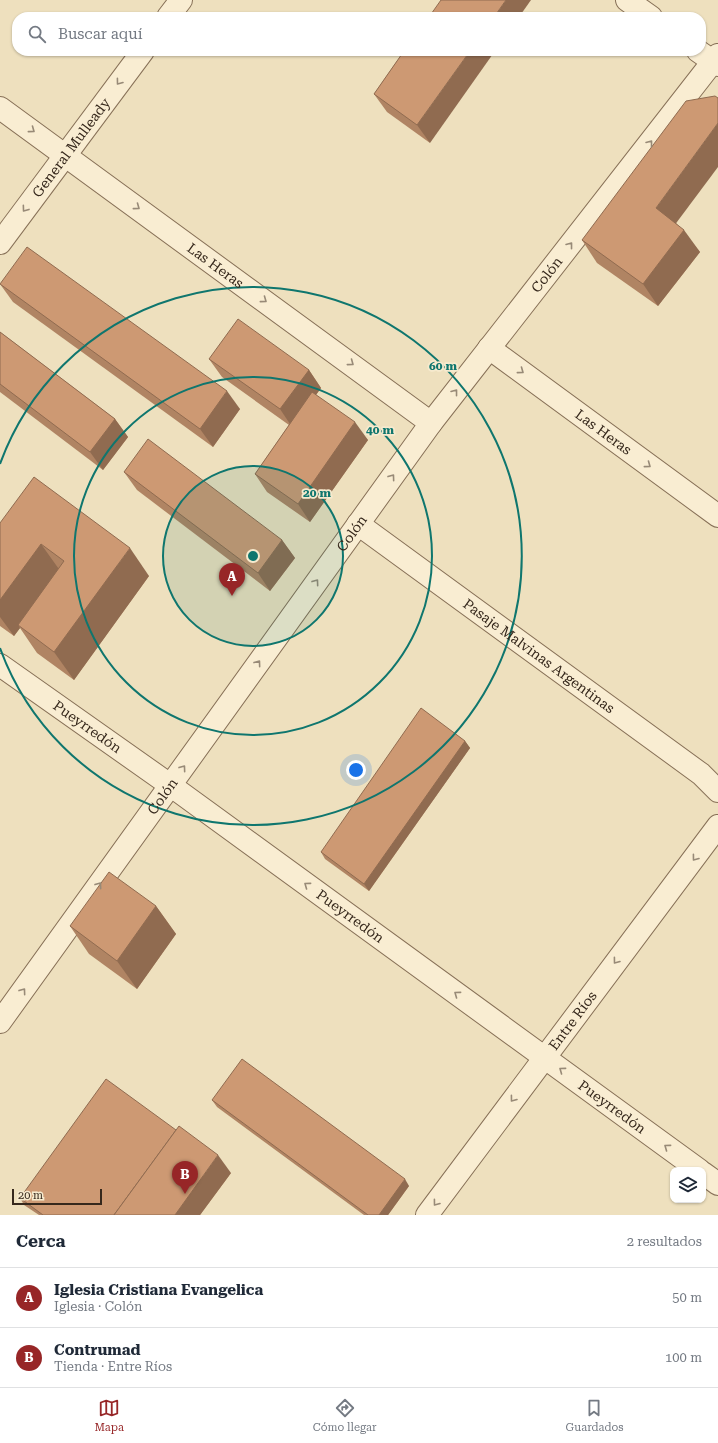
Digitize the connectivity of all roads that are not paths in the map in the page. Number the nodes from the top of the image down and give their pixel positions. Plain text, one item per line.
1 (181, 0) edge
2 (627, 0) edge
3 (172, 12) edge
4 (644, 12) edge
5 (139, 56) edge
6 (712, 58) edge
7 (0, 108) edge
8 (65, 155) junction
9 (0, 243) edge
10 (490, 348) junction
11 (431, 423) junction
12 (718, 516) edge
13 (358, 524) junction
14 (0, 665) edge
15 (170, 786) junction
16 (718, 791) edge
17 (718, 826) edge
18 (0, 1022) edge
19 (544, 1058) junction
20 (695, 1167) edge
21 (706, 1175) edge
22 (718, 1184) edge
23 (427, 1215) edge

1 - 3 street
2 - 4 street
5 -> 8 street, General Mulleady
10 -> 6 street, Colón
7 -> 8 street, Las Heras
8 -> 9 street, General Mulleady
8 -> 11 street, Las Heras
11 -> 10 street, Colón
10 -> 12 street, Las Heras
13 -> 11 street, Colón
15 -> 13 street, Colón
13 - 16 street, Pasaje Malvinas Argentinas
14 - 15 street, Pueyrredón
18 -> 15 street, Colón
19 -> 15 street, Pueyrredón
17 -> 19 street, Entre Ríos
20 -> 19 street, Pueyrredón
19 -> 23 street, Entre Ríos
21 - 22 street

